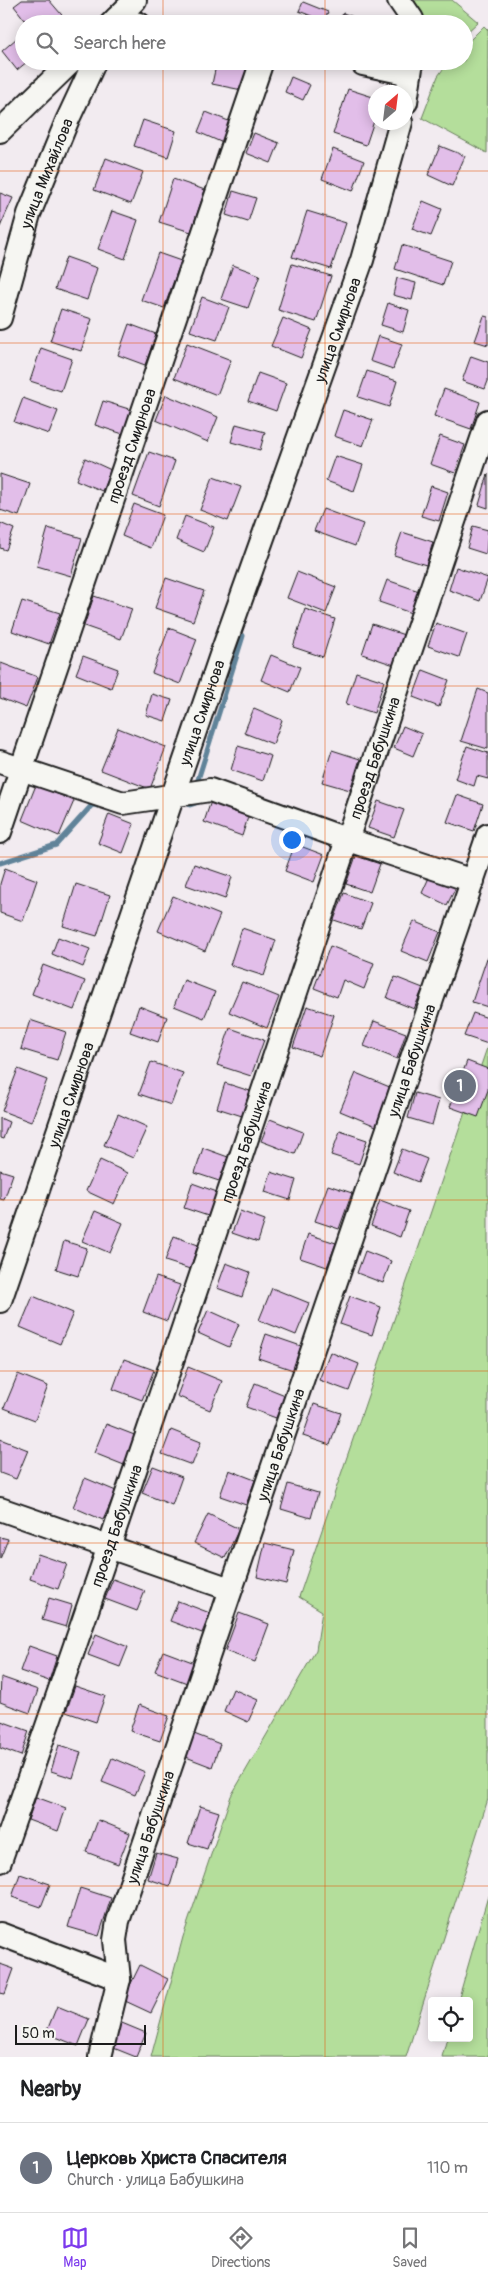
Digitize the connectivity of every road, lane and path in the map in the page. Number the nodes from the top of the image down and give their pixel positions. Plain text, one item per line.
1 (135, 0) edge
2 (400, 0) edge
3 (120, 15) edge
4 (409, 15) edge
5 (63, 70) edge
6 (91, 70) edge
7 (259, 70) edge
8 (411, 70) edge
9 (408, 85) edge
10 (399, 130) edge
11 (0, 131) edge
12 (0, 318) edge
13 (488, 421) edge
14 (0, 762) edge
15 (22, 769) junction
16 (173, 795) junction
17 (0, 832) edge
18 (488, 836) edge
19 (346, 840) junction
20 (473, 881) junction
21 (0, 1300) edge
22 (0, 1509) edge
23 (110, 1547) junction
24 (230, 1589) junction
25 (0, 1861) edge
26 (0, 1934) edge
27 (119, 1979) junction
28 (100, 2057) edge

1 - 3 street
2 - 4 street
5 - 11 street
6 - 12 street, улица Михайлова
7 - 15 street, проезд Смирнова
8 - 9 street
10 - 16 street, улица Смирнова
13 - 19 street, проезд Бабушкина
14 - 15 street
15 - 16 street
15 - 17 street, проезд Смирнова
16 - 19 street
16 - 21 street, улица Смирнова
18 - 20 street, улица Бабушкина
19 - 20 street
19 - 23 street, проезд Бабушкина
20 - 24 street, улица Бабушкина
22 - 23 street
23 - 24 street
23 - 25 street, проезд Бабушкина
24 - 27 street, улица Бабушкина
26 - 27 street
27 - 28 street, улица Бабушкина

